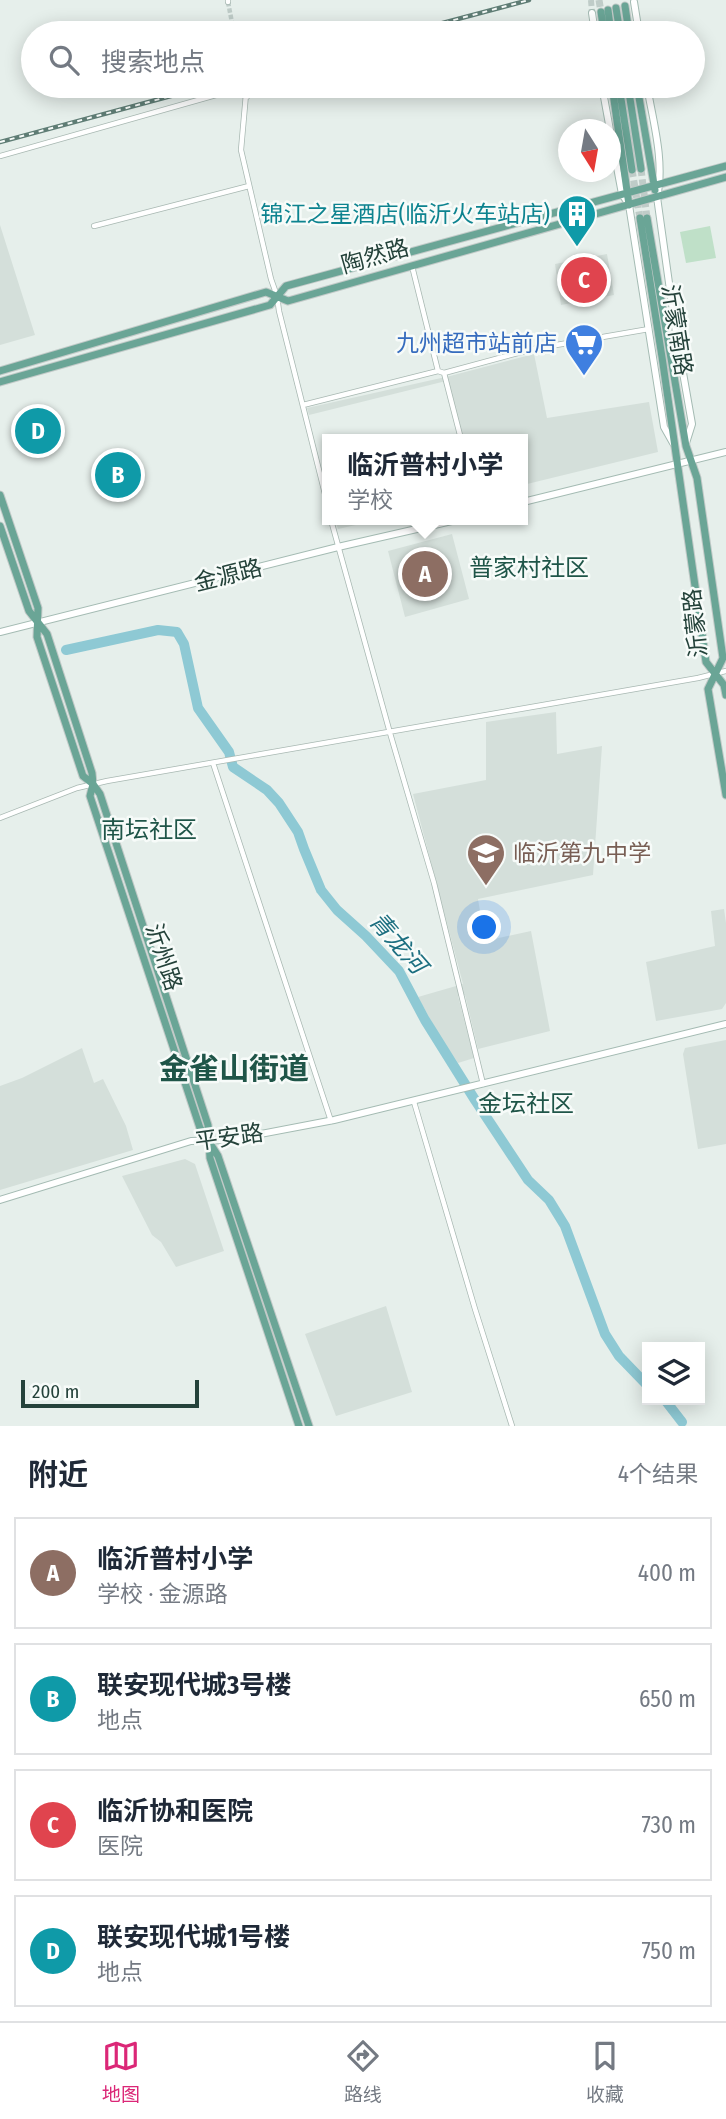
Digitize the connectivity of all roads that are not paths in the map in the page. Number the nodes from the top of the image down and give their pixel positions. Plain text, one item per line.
1 (634, 2) dead end
2 (625, 6) dead end
3 (604, 11) junction
4 (600, 21) edge
5 (604, 21) edge
6 (607, 21) edge
7 (611, 21) edge
8 (627, 21) edge
9 (637, 21) edge
10 (205, 98) edge
11 (247, 98) tunnel mouth
12 (605, 98) edge
13 (613, 98) edge
14 (621, 98) edge
15 (630, 98) edge
16 (640, 98) edge
17 (649, 98) edge
18 (608, 119) edge
19 (0, 156) edge
20 (726, 166) edge
21 (641, 169) tunnel mouth
22 (632, 170) tunnel mouth
23 (621, 177) edge
24 (726, 177) edge
25 (657, 185) junction
26 (249, 186) junction
27 (625, 194) junction
28 (657, 197) junction
29 (629, 205) junction
30 (94, 226) dead end
31 (412, 265) junction
32 (277, 296) junction
33 (649, 328) junction
34 (0, 371) edge
35 (441, 372) junction
36 (0, 382) edge
37 (303, 405) junction
38 (460, 434) edge
39 (685, 446) junction
40 (676, 448) junction
41 (726, 453) edge
42 (692, 461) junction
43 (678, 465) junction
44 (322, 482) edge
45 (0, 495) edge
46 (528, 501) edge
47 (332, 525) edge
48 (434, 525) edge
49 (0, 526) edge
50 (338, 547) junction
51 (38, 622) junction
52 (0, 632) edge
53 (726, 671) edge
54 (715, 672) junction
55 (726, 695) edge
56 (390, 733) junction
57 (213, 763) junction
58 (93, 784) junction
59 (726, 795) edge
60 (0, 818) edge
61 (726, 1024) edge
62 (479, 1086) junction
63 (414, 1102) junction
64 (331, 1121) junction
65 (209, 1140) junction
66 (0, 1200) edge
67 (299, 1426) edge
68 (309, 1426) edge
69 (512, 1426) edge

1 - 9 street
2 - 8 main road
3 - 4 street
3 - 5 main road
3 - 6 main road
3 - 7 main road
10 - 19 street
11 - 26 street
12 - 18 street
13 - 27 main road
14 - 22 main road
15 - 21 main road
16 - 25 main road
17 - 25 street
20 - 25 main road, 陶然路
23 - 27 street
24 - 28 main road, 陶然路
25 - 27 main road, 陶然路
25 - 28 main road
26 - 30 street
26 - 32 street
27 - 29 main road
27 - 32 main road, 陶然路
28 - 29 main road, 陶然路
28 - 39 street
29 - 31 main road, 陶然路
29 - 33 street
31 - 32 main road, 陶然路
31 - 35 street
32 - 34 main road, 陶然路
32 - 36 main road, 陶然路
32 - 37 street
33 - 35 street
33 - 40 street
35 - 37 street
35 - 38 street
37 - 44 street
39 - 40 main road, 沂蒙南路
39 - 42 main road, 沂蒙路
40 - 43 main road, 沂蒙路
41 - 42 street
42 - 43 street
42 - 54 main road, 沂蒙路
43 - 46 street
43 - 54 main road, 沂蒙路
45 - 51 main road, 沂州路
47 - 50 street
48 - 50 street, 金源路
49 - 51 main road, 沂州路
50 - 51 street, 金源路
50 - 56 street
51 - 52 street, 金源路
51 - 58 main road, 沂州路
53 - 54 street
54 - 55 main road, 沂蒙路
54 - 56 street
54 - 59 main road, 沂蒙路
56 - 57 street
56 - 62 street
57 - 58 street
57 - 64 street
58 - 60 street
58 - 65 main road, 沂州路
61 - 62 street
62 - 63 street, 平安路
63 - 64 street, 平安路
63 - 69 street
64 - 65 street, 平安路
65 - 66 street, 平安路
65 - 67 main road, 沂州路
65 - 68 main road, 沂州路

